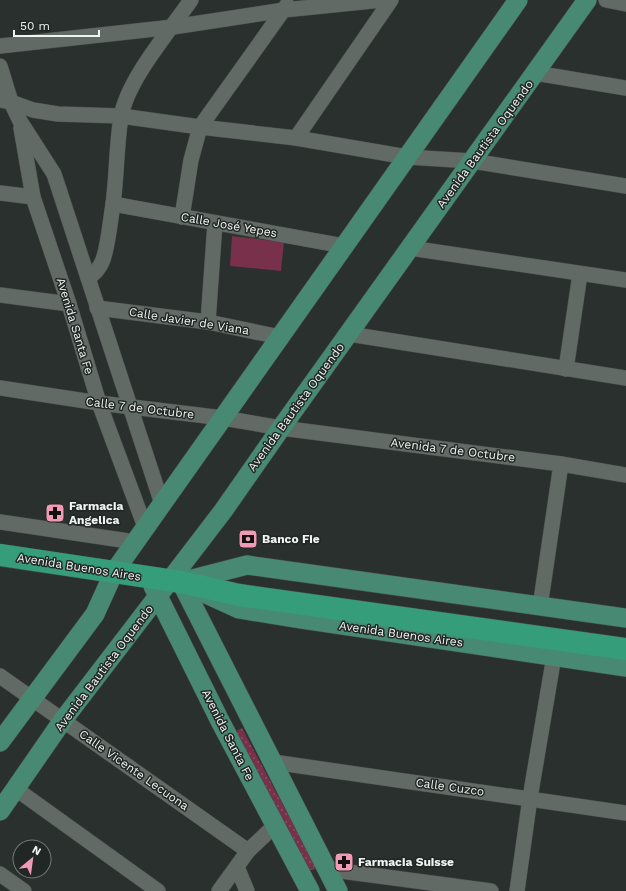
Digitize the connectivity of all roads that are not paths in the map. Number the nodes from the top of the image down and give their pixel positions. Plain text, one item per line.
1 (191, 0) edge
2 (382, 0) edge
3 (391, 0) edge
4 (518, 0) edge
5 (587, 0) edge
6 (606, 0) edge
7 (626, 4) edge
8 (287, 5) edge
9 (173, 27) junction
10 (0, 46) edge
11 (0, 66) edge
12 (535, 73) junction
13 (626, 88) edge
14 (6, 101) edge
15 (121, 116) junction
16 (20, 121) junction
17 (200, 127) junction
18 (296, 138) junction
19 (406, 157) junction
20 (472, 161) junction
21 (626, 186) edge
22 (0, 193) edge
23 (33, 197) junction
24 (113, 204) junction
25 (182, 217) junction
26 (215, 223) junction
27 (344, 246) junction
28 (410, 248) junction
29 (580, 274) junction
30 (88, 278) junction
31 (626, 280) edge
32 (0, 295) edge
33 (69, 304) junction
34 (97, 308) junction
35 (208, 322) junction
36 (348, 334) junction
37 (280, 337) junction
38 (566, 369) junction
39 (626, 378) edge
40 (0, 388) edge
41 (99, 403) junction
42 (130, 406) junction
43 (223, 418) junction
44 (281, 428) junction
45 (561, 464) junction
46 (626, 475) edge
47 (162, 504) junction
48 (0, 522) edge
49 (140, 535) junction
50 (0, 555) edge
51 (114, 572) junction
52 (164, 584) junction
53 (540, 607) junction
54 (626, 618) edge
55 (626, 635) edge
56 (626, 649) edge
57 (554, 656) junction
58 (626, 667) edge
59 (0, 676) edge
60 (32, 698) junction
61 (63, 720) junction
62 (0, 742) edge
63 (273, 762) junction
64 (16, 789) junction
65 (530, 798) junction
66 (0, 811) edge
67 (626, 813) edge
68 (276, 828) junction
69 (248, 851) junction
70 (237, 867) junction
71 (326, 869) junction
72 (0, 874) edge
73 (24, 891) edge
74 (158, 891) edge
75 (219, 891) edge
76 (247, 891) edge
77 (310, 891) edge
78 (338, 891) edge
79 (491, 891) edge
80 (517, 891) edge

1 - 9 street
2 - 8 street
3 - 18 street
4 - 19 main road
5 - 12 main road, Avenida Bautista Oquendo
6 - 7 street
8 - 9 street
8 - 17 street
9 - 10 street
9 - 15 street
11 - 14 street, Avenida Santa Fe
12 - 13 street
12 - 20 main road, Avenida Bautista Oquendo
14 - 15 street
14 - 16 street, Avenida Santa Fe
15 - 17 street
15 - 24 street
16 - 23 street, Avenida Santa Fe
16 - 30 street, Avenida Santa Fe
17 - 18 street
17 - 25 street
18 - 19 street
19 - 20 street
19 - 27 main road
20 - 21 street
20 - 28 main road, Avenida Bautista Oquendo
22 - 23 street
23 - 33 street, Avenida Santa Fe
24 - 25 street, Calle José Yepes
24 - 30 street
25 - 26 street, Calle José Yepes
26 - 27 street, Calle José Yepes
26 - 35 street
27 - 37 main road
28 - 29 street
28 - 36 main road, Avenida Bautista Oquendo
29 - 31 street
29 - 38 street
30 - 34 street, Avenida Santa Fe
32 - 33 street
33 - 41 street, Avenida Santa Fe
34 - 35 street, Calle Javier de Viana
34 - 42 street, Avenida Santa Fe
35 - 37 street, Calle Javier de Viana
36 - 38 street
36 - 44 main road, Avenida Bautista Oquendo
37 - 43 main road
38 - 39 street
40 - 41 street, Calle 7 de Octubre
41 - 42 street, Calle 7 de Octubre
41 - 49 street, Avenida Santa Fe
42 - 43 street, Calle 7 de Octubre
42 - 47 street, Avenida Santa Fe
43 - 44 street, Calle 7 de Octubre
43 - 47 main road
44 - 45 street, Avenida 7 de Octubre
44 - 52 main road, Avenida Bautista Oquendo
45 - 46 street, Avenida 7 de Octubre
45 - 53 street
47 - 49 main road
48 - 49 street
49 - 51 main road
50 - 51 highway, Avenida Buenos Aires
51 - 52 highway, Avenida Buenos Aires
51 - 60 main road
52 - 53 main road, Avenida Buenos Aires
52 - 55 highway, Avenida Buenos Aires
52 - 56 highway, Avenida Buenos Aires
52 - 57 main road, Avenida Buenos Aires
52 - 61 main road, Avenida Bautista Oquendo
52 - 63 main road
52 - 68 main road, Avenida Santa Fe
53 - 54 main road, Avenida Buenos Aires
57 - 58 main road, Avenida Buenos Aires
57 - 65 street
59 - 60 street, Calle Vicente Lecuona
60 - 61 street, Calle Vicente Lecuona
60 - 62 main road
61 - 64 main road, Avenida Bautista Oquendo
61 - 69 street, Calle Vicente Lecuona
63 - 65 street, Calle Cuzco
63 - 71 main road
64 - 66 main road, Avenida Bautista Oquendo
64 - 74 street
65 - 67 street, Calle Cuzco
65 - 80 street
68 - 69 street
68 - 77 main road, Avenida Santa Fe
69 - 70 street
70 - 75 street
70 - 76 street
71 - 78 main road
71 - 79 street
72 - 73 street

